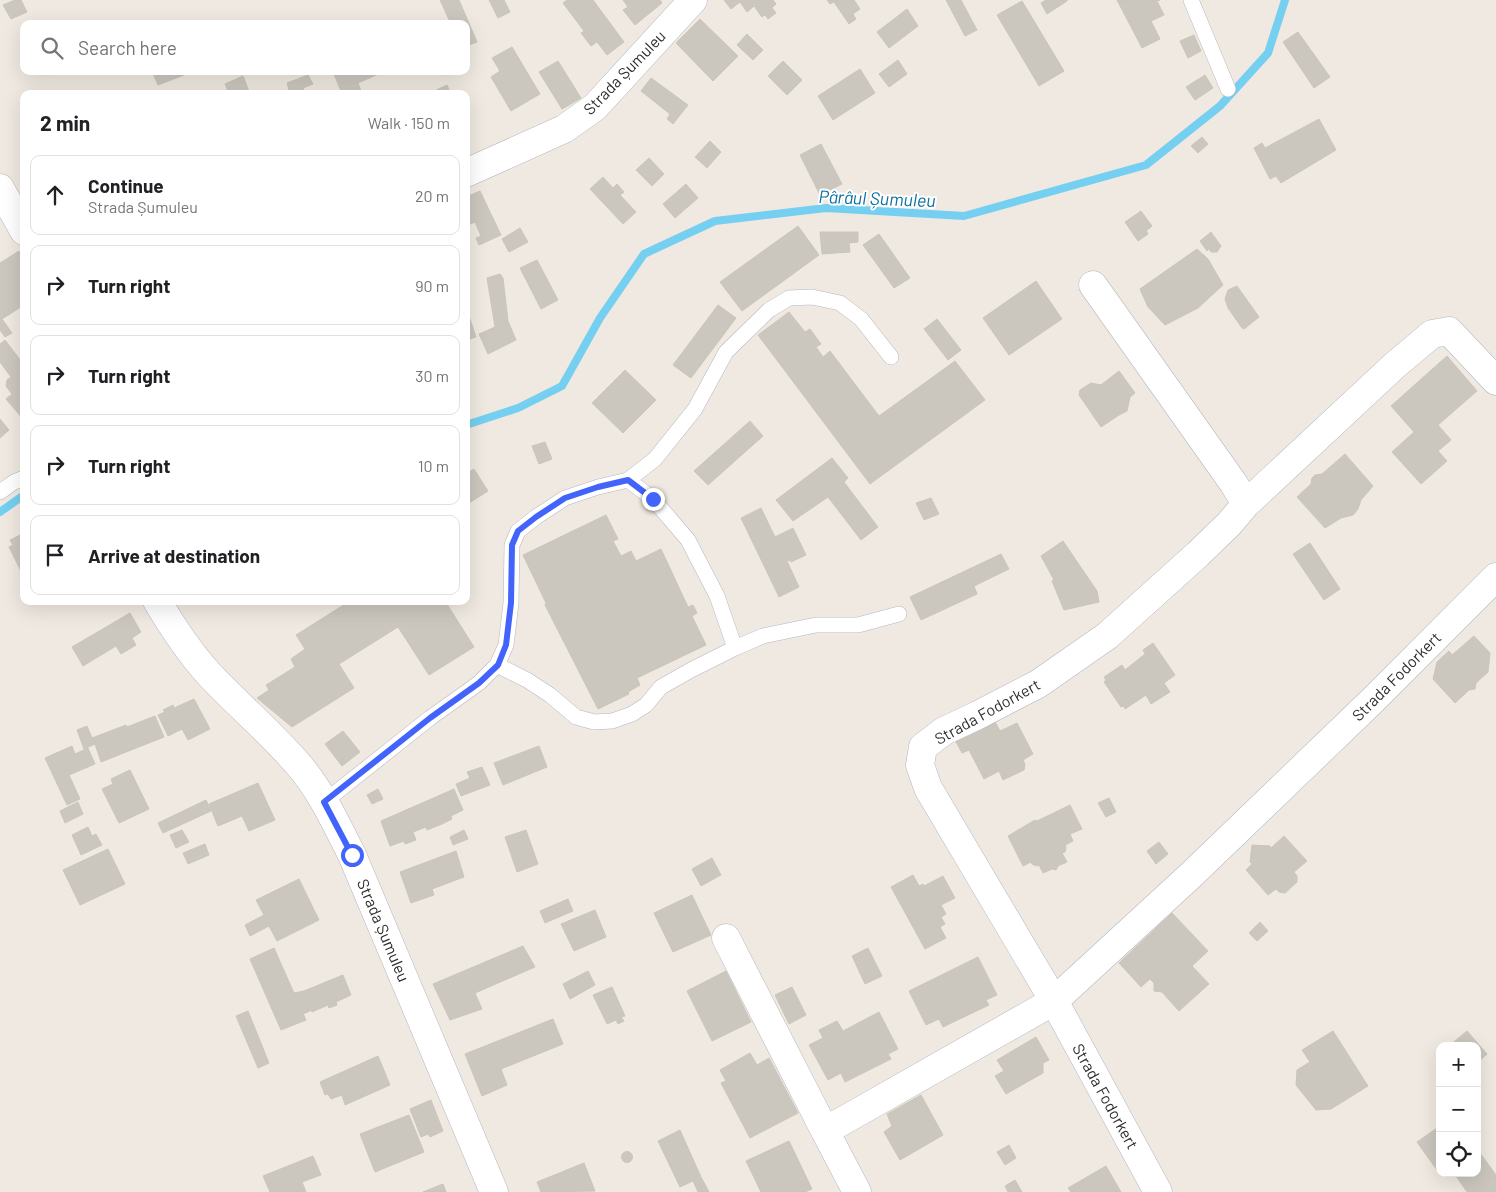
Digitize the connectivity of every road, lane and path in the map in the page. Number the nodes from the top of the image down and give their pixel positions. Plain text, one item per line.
1 (693, 0) edge
2 (1191, 0) edge
3 (1228, 89) dead end
4 (470, 170) edge
5 (0, 188) edge
6 (20, 224) edge
7 (1093, 285) dead end
8 (891, 357) dead end
9 (1496, 380) edge
10 (20, 480) edge
11 (628, 480) junction
12 (0, 492) edge
13 (1246, 504) junction
14 (1496, 577) edge
15 (160, 605) edge
16 (899, 614) dead end
17 (735, 648) junction
18 (498, 665) junction
19 (324, 802) junction
20 (726, 938) dead end
21 (1054, 1000) junction
22 (824, 1131) junction
23 (494, 1192) edge
24 (857, 1192) edge
25 (1158, 1192) edge

1 - 4 street, Strada Șumuleu
2 - 3 lane
5 - 6 street
7 - 13 street
8 - 11 lane
9 - 13 street, Strada Fodorkert
10 - 12 lane
11 - 17 lane
11 - 18 lane
13 - 21 street, Strada Fodorkert
14 - 21 street, Strada Fodorkert
15 - 19 street, Strada Șumuleu
16 - 17 lane
17 - 18 lane
18 - 19 lane
19 - 23 street, Strada Șumuleu
20 - 22 street
21 - 22 street, Strada Fodorkert
21 - 25 street, Strada Fodorkert
22 - 24 street

